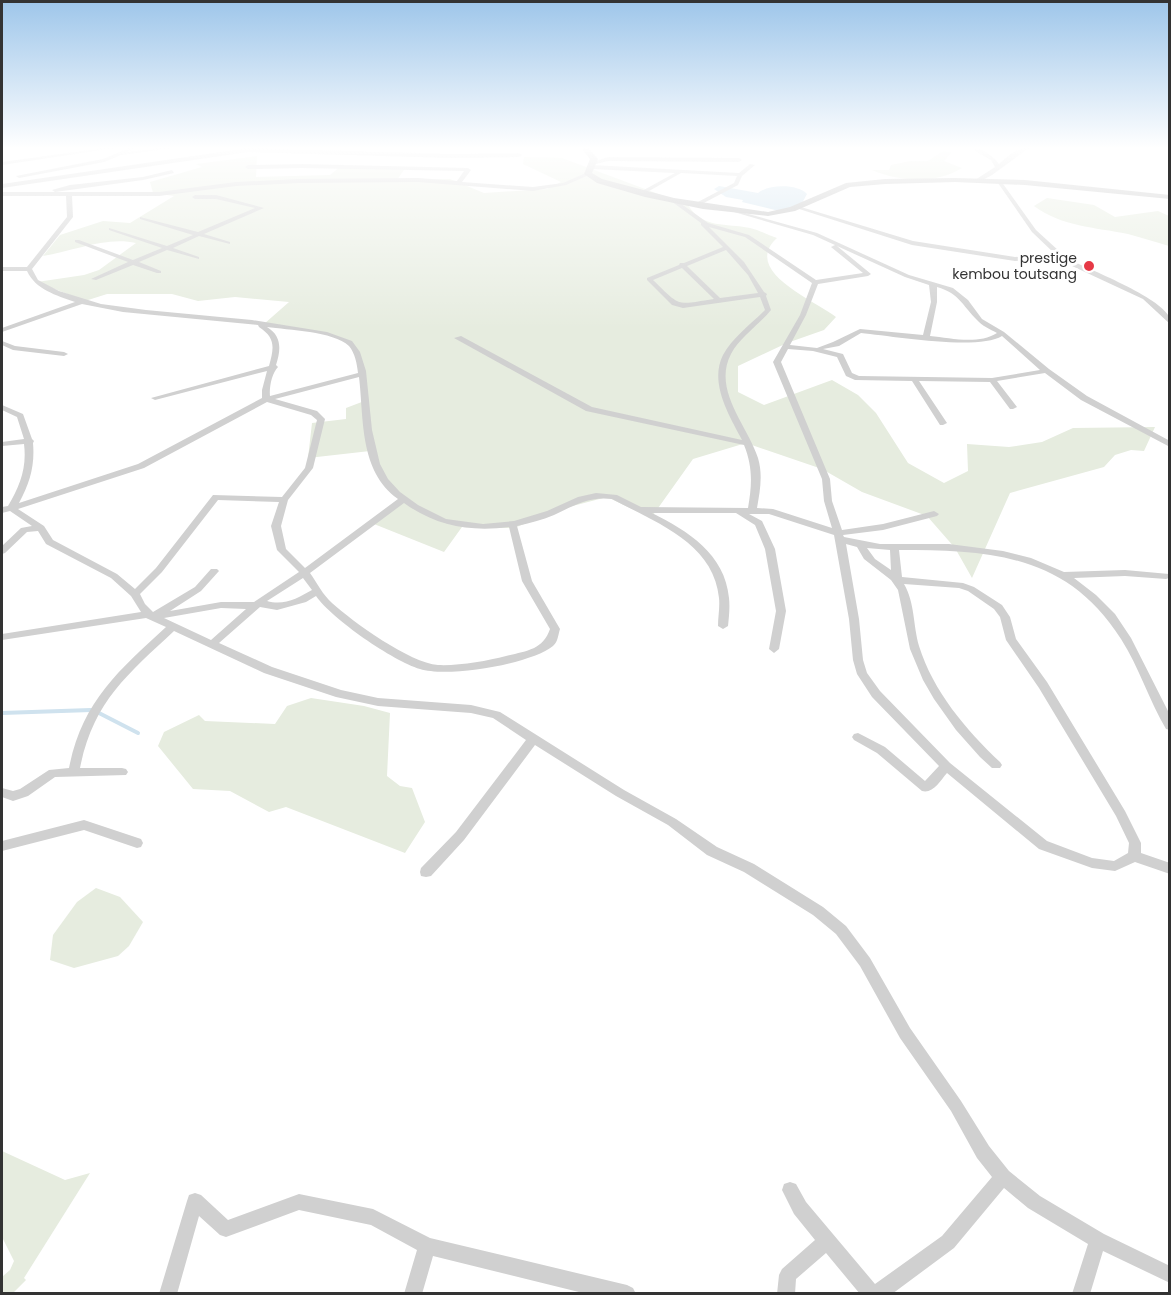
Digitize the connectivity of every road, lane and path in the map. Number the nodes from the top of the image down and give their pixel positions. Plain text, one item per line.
1 (69, 208) edge
2 (260, 208) edge
3 (684, 208) edge
4 (726, 208) edge
5 (727, 208) edge
6 (797, 208) edge
7 (800, 208) edge
8 (1018, 208) edge
9 (142, 218) dead end
10 (698, 220) junction
11 (111, 229) dead end
12 (199, 234) junction
13 (829, 239) junction
14 (77, 241) dead end
15 (228, 243) dead end
16 (167, 247) junction
17 (726, 249) junction
18 (1058, 257) junction
19 (197, 258) dead end
20 (136, 261) junction
21 (682, 264) junction
22 (2, 269) edge
23 (29, 269) junction
24 (159, 272) dead end
25 (94, 279) dead end
26 (815, 282) junction
27 (932, 283) junction
28 (764, 294) junction
29 (718, 300) junction
30 (83, 301) junction
31 (1170, 322) edge
32 (250, 323) junction
33 (2, 330) edge
34 (1002, 333) junction
35 (926, 337) junction
36 (458, 338) dead end
37 (2, 342) edge
38 (784, 347) junction
39 (813, 349) junction
40 (64, 354) dead end
41 (274, 366) junction
42 (1046, 371) junction
43 (362, 374) junction
44 (914, 379) junction
45 (992, 380) junction
46 (155, 398) dead end
47 (266, 399) junction
48 (2, 406) edge
49 (1013, 407) dead end
50 (943, 423) dead end
51 (30, 441) junction
52 (746, 443) junction
53 (2, 444) edge
54 (1170, 445) edge
55 (284, 500) junction
56 (403, 500) junction
57 (4, 509) edge
58 (638, 510) junction
59 (737, 511) junction
60 (752, 511) junction
61 (934, 514) dead end
62 (512, 523) junction
63 (41, 528) junction
64 (838, 536) junction
65 (861, 545) junction
66 (894, 547) junction
67 (2, 551) edge
68 (214, 571) dead end
69 (305, 573) junction
70 (1064, 575) junction
71 (1166, 576) dead end
72 (897, 580) junction
73 (316, 591) junction
74 (135, 594) junction
75 (256, 605) junction
76 (152, 617) junction
77 (723, 626) dead end
78 (172, 627) junction
79 (2, 637) edge
80 (212, 644) junction
81 (774, 649) dead end
82 (1170, 726) edge
83 (858, 737) dead end
84 (534, 738) junction
85 (996, 765) dead end
86 (946, 766) junction
87 (74, 771) junction
88 (122, 772) dead end
89 (2, 792) edge
90 (137, 843) dead end
91 (2, 846) edge
92 (1134, 856) junction
93 (1170, 869) edge
94 (426, 872) dead end
95 (1003, 1177) junction
96 (790, 1190) dead end
97 (828, 1240) junction
98 (1098, 1240) junction
99 (428, 1246) junction
100 (1170, 1275) edge
101 (168, 1293) edge
102 (413, 1293) edge
103 (627, 1293) edge
104 (786, 1293) edge
105 (872, 1293) edge
106 (877, 1293) edge
107 (1081, 1293) edge

1 - 23 street
2 - 12 street
3 - 10 street
4 - 13 street
5 - 6 street
7 - 18 street
8 - 18 street
9 - 12 street
10 - 17 street
10 - 26 street
11 - 16 street
12 - 15 street
12 - 16 street
13 - 26 street
13 - 27 street
14 - 20 street
16 - 19 street
16 - 20 street
17 - 21 street
17 - 28 street
18 - 31 street
20 - 24 street
20 - 25 street
21 - 29 street
21 - 29 street
22 - 23 street
23 - 30 street
26 - 38 street
27 - 34 street
27 - 35 street
28 - 29 street
28 - 52 street
30 - 32 street
30 - 33 street
32 - 41 street
32 - 43 street
34 - 35 street
34 - 42 street
35 - 39 street
36 - 52 street
37 - 40 street
38 - 39 street
38 - 64 street
39 - 44 street
41 - 46 street
41 - 47 street
42 - 45 street
42 - 54 street
43 - 47 street
43 - 56 street
44 - 45 street
44 - 50 street
45 - 49 street
47 - 55 street
47 - 57 street
48 - 51 street
51 - 53 street
51 - 57 street
52 - 60 street
55 - 69 street
55 - 74 street
56 - 62 street
56 - 69 street
57 - 63 street
58 - 59 street
58 - 62 street
58 - 77 street
59 - 60 street
59 - 81 street
60 - 64 street
61 - 64 street
62 - 73 street
63 - 67 street
63 - 74 street
64 - 65 street
64 - 86 street
65 - 66 street
65 - 72 street
66 - 70 street
66 - 72 street
68 - 76 street
69 - 73 street
69 - 75 street
70 - 71 street
70 - 82 street
72 - 85 street
72 - 92 street
73 - 75 street
74 - 76 street
75 - 76 street
75 - 80 street
76 - 78 street
76 - 79 street
78 - 80 street
78 - 87 street
80 - 84 street
83 - 86 street
84 - 94 street
84 - 95 street
86 - 92 street
87 - 88 street
87 - 89 street
90 - 91 street
92 - 93 street
95 - 98 street
95 - 106 street
96 - 97 street
97 - 104 street
97 - 105 street
98 - 100 street
98 - 107 street
99 - 101 street
99 - 102 street
99 - 103 street

